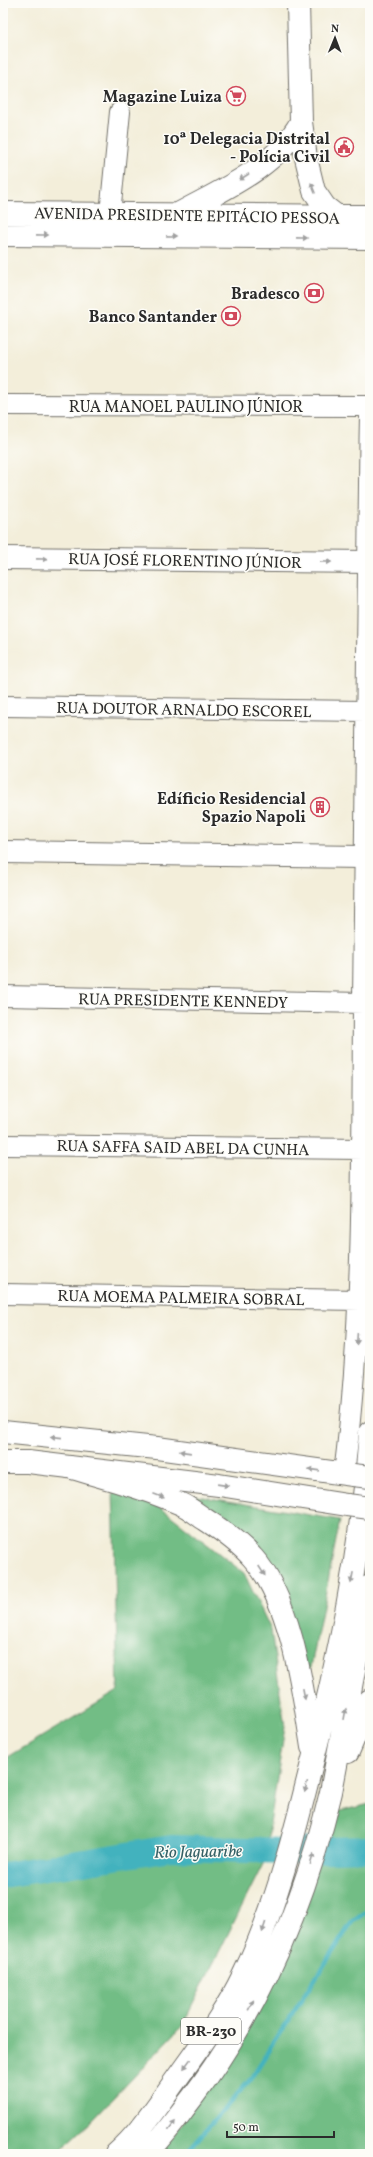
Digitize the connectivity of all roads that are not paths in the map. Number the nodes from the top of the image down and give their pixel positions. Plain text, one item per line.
1 (298, 3) edge
2 (120, 112) dead end
3 (301, 122) junction
4 (3, 213) edge
5 (110, 214) junction
6 (179, 214) junction
7 (370, 216) edge
8 (338, 217) junction
9 (3, 235) edge
10 (370, 238) edge
11 (3, 405) edge
12 (370, 406) edge
13 (370, 415) edge
14 (3, 558) edge
15 (368, 562) edge
16 (3, 706) edge
17 (365, 711) junction
18 (3, 852) edge
19 (367, 857) edge
20 (3, 996) edge
21 (363, 1003) junction
22 (3, 1145) edge
23 (363, 1148) junction
24 (3, 1294) edge
25 (360, 1300) junction
26 (3, 1432) edge
27 (370, 1432) edge
28 (3, 1462) edge
29 (69, 1467) junction
30 (356, 1475) edge
31 (370, 1508) edge
32 (370, 1586) edge
33 (370, 1700) edge
34 (314, 1756) junction
35 (331, 1792) junction
36 (116, 2154) edge
37 (146, 2154) edge

1 - 3 main road
2 - 5 street
3 -> 6 main road
8 -> 3 main road
4 - 5 main road, AVENIDA PRESIDENTE EPITÁCIO PESSOA
5 - 6 main road, AVENIDA PRESIDENTE EPITÁCIO PESSOA
6 - 8 main road, AVENIDA PRESIDENTE EPITÁCIO PESSOA
7 - 8 main road, AVENIDA PRESIDENTE EPITÁCIO PESSOA
9 -> 10 main road, AVENIDA PRESIDENTE EPITÁCIO PESSOA
11 - 12 street, RUA MANOEL PAULINO JÚNIOR
13 - 15 street
14 -> 15 main road, RUA JOSÉ FLORENTINO JÚNIOR
15 - 17 street
16 - 17 street, RUA DOUTOR ARNALDO ESCOREL
17 - 19 street
18 - 19 main road
19 - 21 street
20 - 21 street, RUA PRESIDENTE KENNEDY
21 - 23 street
22 - 23 street, RUA SAFFA SAID ABEL DA CUNHA
23 - 25 street
24 - 25 street, RUA MOEMA PALMEIRA SOBRAL
25 -> 30 street
30 -> 26 main road
27 -> 34 main road, BR-230
28 - 29 main road
29 -> 31 main road, bridge
29 -> 34 main road
35 -> 32 main road, BR-230
33 - 35 main road
34 -> 36 main road, BR-230
37 -> 35 main road, BR-230

